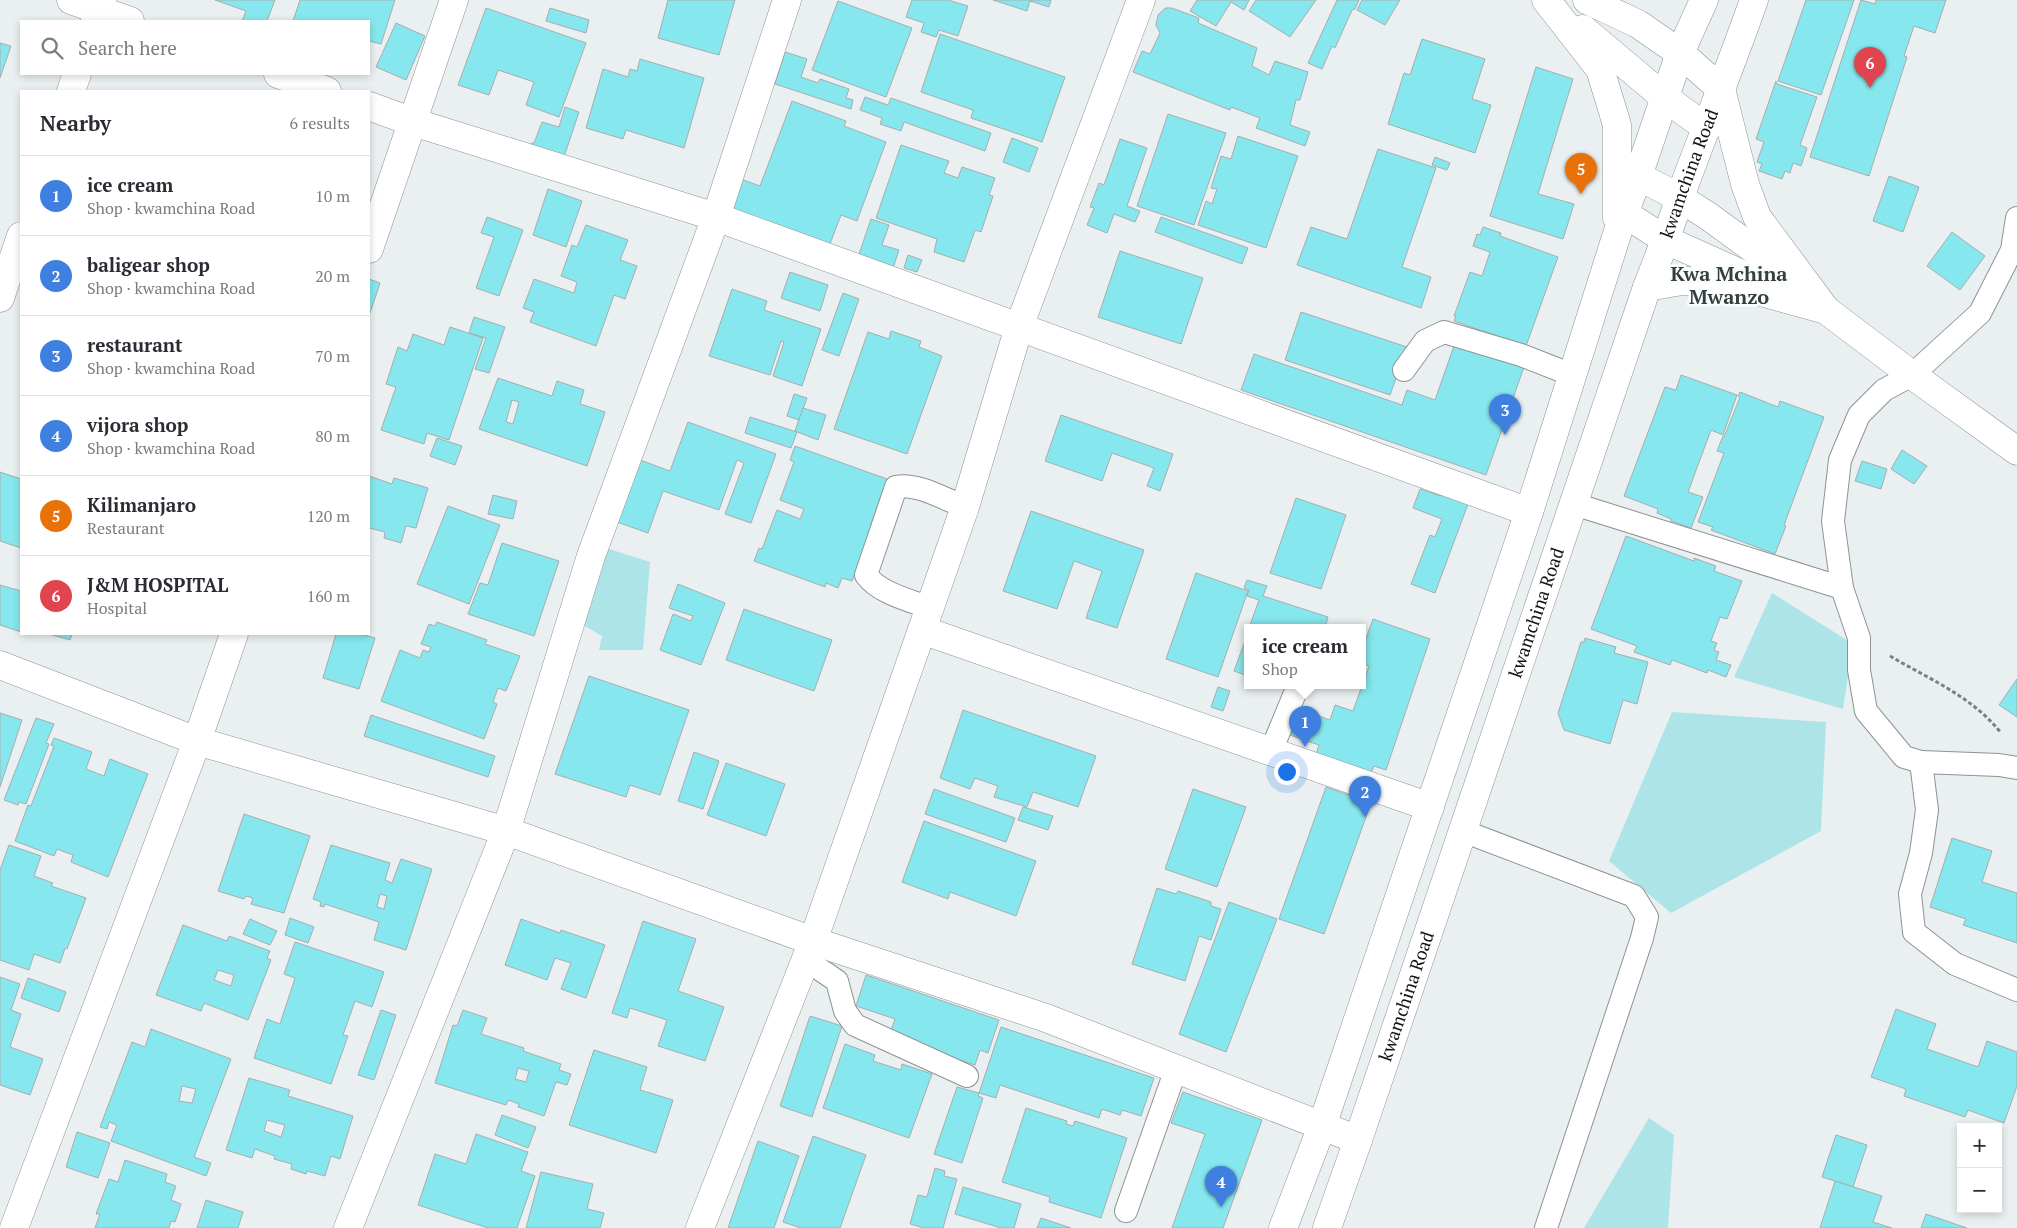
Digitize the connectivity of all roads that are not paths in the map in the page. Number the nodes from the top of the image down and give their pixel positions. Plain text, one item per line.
1 (71, 0) edge
2 (454, 0) edge
3 (787, 0) edge
4 (1140, 0) edge
5 (1546, 0) edge
6 (1554, 0) edge
7 (1587, 0) edge
8 (1704, 0) edge
9 (1754, 0) edge
10 (98, 10) edge
11 (127, 20) edge
12 (1680, 52) junction
13 (77, 75) edge
14 (281, 75) edge
15 (1721, 89) junction
16 (71, 90) edge
17 (324, 90) edge
18 (1665, 98) junction
19 (370, 106) edge
20 (413, 122) junction
21 (1707, 128) junction
22 (1638, 176) junction
23 (1680, 198) junction
24 (716, 217) junction
25 (2017, 218) edge
26 (1621, 224) junction
27 (20, 239) edge
28 (1666, 240) junction
29 (370, 246) edge
30 (1787, 285) junction
31 (1647, 287) junction
32 (0, 298) edge
33 (1826, 310) junction
34 (1019, 327) junction
35 (1404, 370) dead end
36 (1572, 375) junction
37 (1912, 376) junction
38 (2017, 451) edge
39 (1574, 504) junction
40 (965, 507) junction
41 (1530, 512) junction
42 (1842, 588) junction
43 (926, 619) junction
44 (234, 635) edge
45 (0, 665) edge
46 (1297, 689) edge
47 (197, 741) junction
48 (1271, 751) junction
49 (1920, 762) junction
50 (2017, 768) edge
51 (1430, 807) junction
52 (1463, 831) junction
53 (506, 832) junction
54 (810, 950) junction
55 (2017, 990) edge
56 (1176, 1068) junction
57 (967, 1076) dead end
58 (1322, 1126) junction
59 (1358, 1140) junction
60 (1126, 1211) dead end
61 (14, 1228) edge
62 (348, 1228) edge
63 (700, 1228) edge
64 (1283, 1228) edge
65 (1327, 1228) edge
66 (1546, 1228) edge

1 - 10 street
2 - 20 street
3 - 24 street
4 - 34 street
5 - 26 street
6 - 18 street
7 - 12 street
8 - 12 street
9 - 15 street, kwamchina Road
10 - 11 street
12 - 15 street
12 - 18 street
13 - 16 street
14 - 17 street
15 - 21 street, kwamchina Road
15 - 33 street
18 - 21 street
18 - 22 street
19 - 20 street
20 - 24 street
20 - 29 street
21 - 23 street, kwamchina Road
22 - 23 street
22 - 26 street
23 - 28 street, kwamchina Road
23 - 30 street
24 - 34 street
24 - 53 street
25 - 37 lane
26 - 28 street
26 - 36 street
27 - 32 street
28 - 30 street
28 - 31 street, kwamchina Road
30 - 33 street
31 - 33 street
31 - 39 street, kwamchina Road
33 - 37 street
34 - 40 street
34 - 41 street
35 - 36 lane
36 - 41 street
37 - 38 street
37 - 42 lane
39 - 42 lane
39 - 52 street, kwamchina Road
40 - 43 street
40 - 43 lane
41 - 51 street
42 - 49 lane
43 - 48 street
43 - 54 street
44 - 47 street
45 - 47 street
46 - 48 lane
47 - 53 street
47 - 61 street
48 - 51 street
49 - 50 lane
49 - 55 lane
51 - 58 street
52 - 59 street, kwamchina Road
52 - 66 lane
53 - 54 street
53 - 62 street
54 - 56 street
54 - 57 lane
54 - 63 street
56 - 58 street
56 - 60 lane
58 - 59 street
58 - 64 street
59 - 65 street, kwamchina Road

